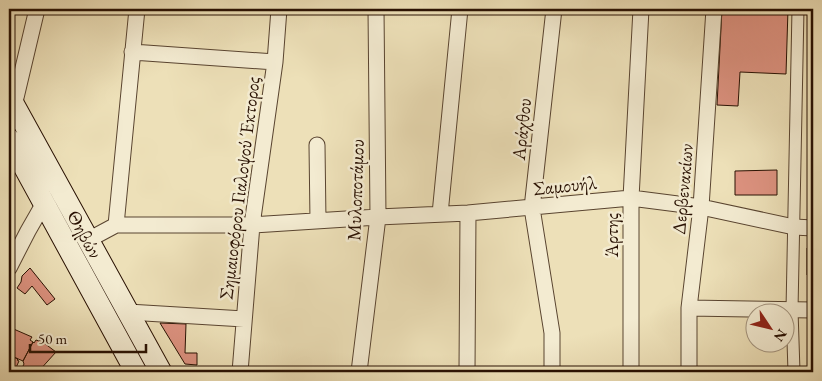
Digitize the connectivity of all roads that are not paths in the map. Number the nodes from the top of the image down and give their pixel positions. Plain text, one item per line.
1 (37, 9) edge
2 (137, 9) edge
3 (279, 9) edge
4 (376, 9) edge
5 (460, 9) edge
6 (554, 9) edge
7 (641, 9) edge
8 (714, 9) edge
9 (798, 9) edge
10 (132, 52) junction
11 (275, 62) junction
12 (12, 101) edge
13 (9, 139) edge
14 (317, 145) dead end
15 (631, 198) junction
16 (44, 204) junction
17 (701, 207) junction
18 (532, 208) junction
19 (468, 213) junction
20 (440, 214) junction
21 (378, 217) junction
22 (318, 221) junction
23 (116, 225) junction
24 (252, 225) junction
25 (794, 227) junction
26 (813, 228) edge
27 (88, 240) junction
28 (9, 268) edge
29 (792, 304) edge
30 (689, 308) junction
31 (744, 309) edge
32 (794, 310) edge
33 (813, 310) edge
34 (128, 312) junction
35 (244, 319) junction
36 (793, 354) edge
37 (131, 370) edge
38 (161, 372) edge
39 (240, 372) edge
40 (359, 372) edge
41 (467, 372) edge
42 (552, 372) edge
43 (631, 372) edge
44 (689, 372) edge
45 (794, 372) edge

1 - 12 street
2 - 10 street
3 - 11 street, Σημαιοφόρου Γιαλοψού Έκτορος
4 - 21 street, Μυλοποτάμου
5 - 20 street
6 - 18 street, Αράχθου
7 - 15 street, Άρτης
8 - 17 street, Δερβενακίων
9 - 25 street
10 - 11 street
10 - 23 street
11 - 24 street, Σημαιοφόρου Γιαλοψού Έκτορος
12 - 27 main road, Θηβών
13 - 16 main road, Θηβών
14 - 22 street
15 - 17 street, Σαμουήλ
15 - 18 street, Σαμουήλ
15 - 43 street, Άρτης
16 - 28 street
16 - 37 main road, Θηβών
17 - 25 street, Σαμουήλ
17 - 30 street, Δερβενακίων
18 - 19 street, Σαμουήλ
18 - 42 street, Αράχθου
19 - 20 street, Σαμουήλ
19 - 41 street
20 - 21 street, Σαμουήλ
21 - 22 street, Σαμουήλ
21 - 40 street, Μυλοποτάμου
22 - 24 street, Σαμουήλ
23 - 24 street, Σαμουήλ
23 - 27 street, Σαμουήλ
24 - 35 street, Σημαιοφόρου Γιαλοψού Έκτορος
25 - 26 street, Σαμουήλ
25 - 29 street
27 - 34 main road, Θηβών
30 - 31 street
30 - 44 street, Δερβενακίων
32 - 33 street
34 - 35 street
34 - 38 main road, Θηβών
35 - 39 street, Σημαιοφόρου Γιαλοψού Έκτορος
36 - 45 street

